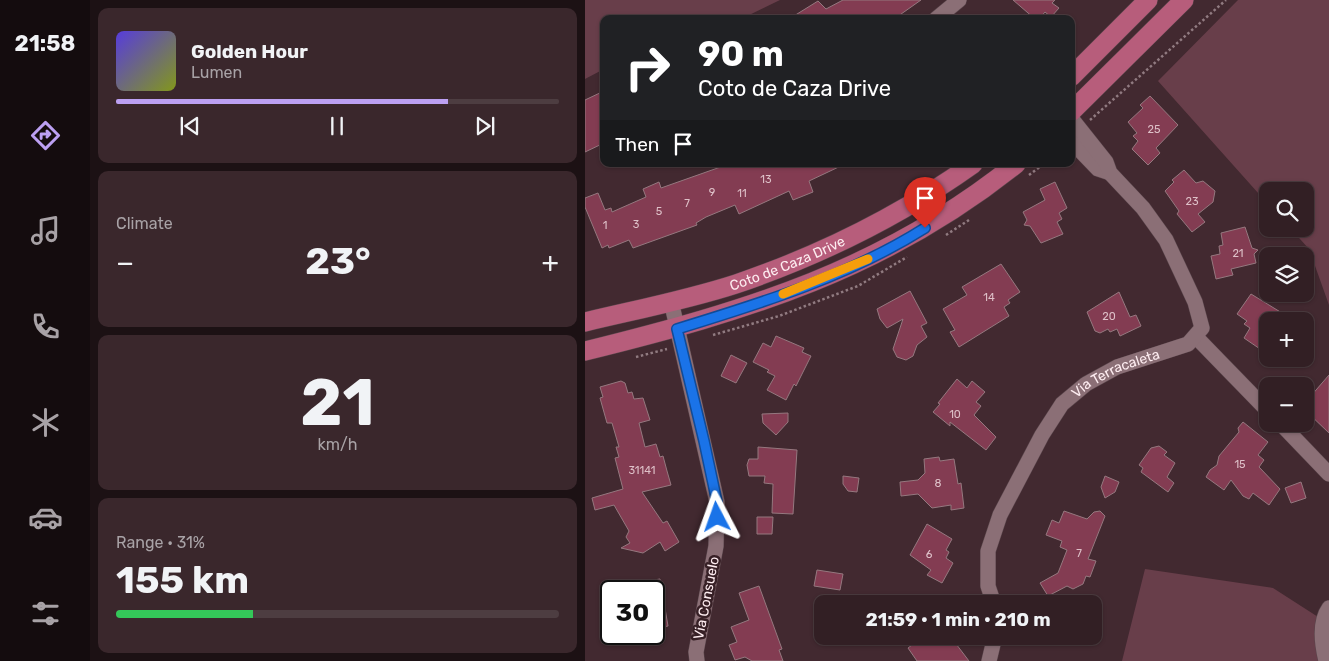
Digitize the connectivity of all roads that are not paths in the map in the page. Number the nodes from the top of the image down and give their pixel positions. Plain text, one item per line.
1 (959, 0) edge
2 (1148, 0) edge
3 (1185, 0) edge
4 (941, 15) edge
5 (1075, 73) edge
6 (1075, 108) edge
7 (1075, 130) edge
8 (968, 167) edge
9 (1013, 167) edge
10 (671, 301) junction
11 (585, 322) edge
12 (677, 329) junction
13 (1196, 337) junction
14 (585, 351) edge
15 (1259, 402) edge
16 (1289, 432) edge
17 (1329, 474) edge
18 (991, 595) edge
19 (1329, 608) edge
20 (993, 645) edge
21 (697, 661) edge
22 (989, 661) edge
23 (1326, 661) edge

1 - 4 street
2 - 5 main road
3 - 6 main road
7 - 13 street
8 - 10 main road, Coto de Caza Drive
9 - 12 main road, Coto de Caza Drive
10 - 11 main road, Coto de Caza Drive
10 - 12 street, Via Consuelo
12 - 14 main road, Coto de Caza Drive
12 - 21 street, Via Consuelo
13 - 15 street
13 - 18 street, Via Terracaleta
16 - 17 street
19 - 23 street
20 - 22 street

